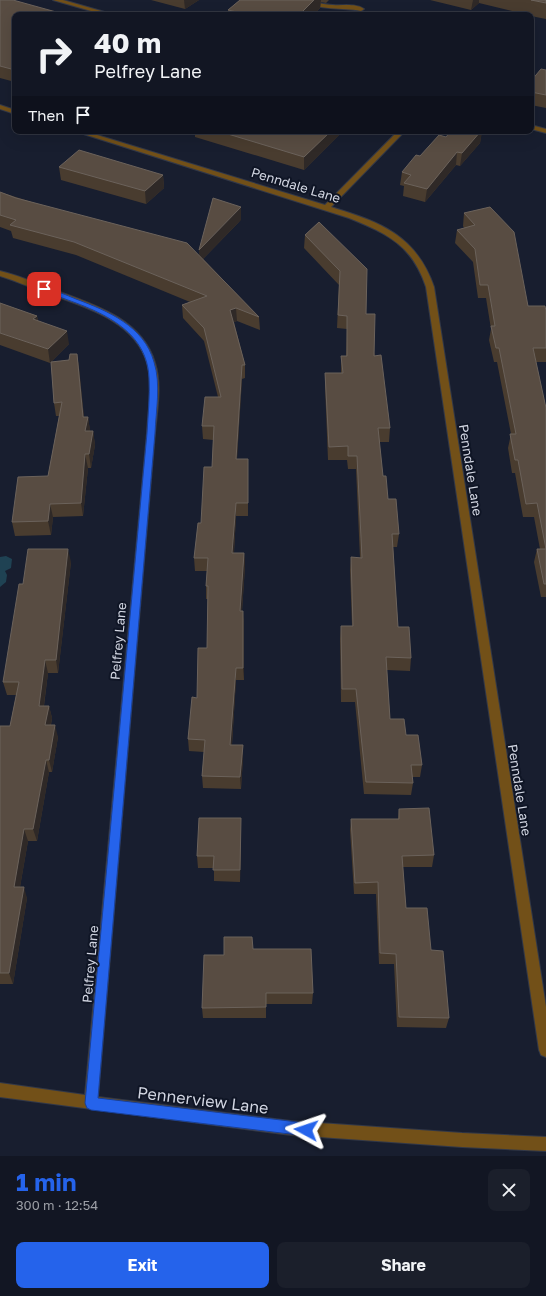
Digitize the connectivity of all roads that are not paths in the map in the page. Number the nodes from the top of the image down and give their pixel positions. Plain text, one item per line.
1 (56, 0) edge
2 (304, 0) edge
3 (361, 9) dead end
4 (101, 12) edge
5 (0, 107) edge
6 (12, 111) edge
7 (534, 128) edge
8 (546, 131) edge
9 (87, 134) edge
10 (399, 134) edge
11 (326, 208) junction
12 (0, 273) edge
13 (546, 1050) edge
14 (0, 1090) edge
15 (91, 1103) junction
16 (546, 1144) edge

1 - 4 street
2 - 3 street
5 - 6 street
7 - 8 street
9 - 11 street, Penndale Lane
10 - 11 street
11 - 13 street, Penndale Lane
12 - 15 street, Pelfrey Lane
14 - 15 street, Pennerview Lane
15 - 16 street, Pennerview Lane

